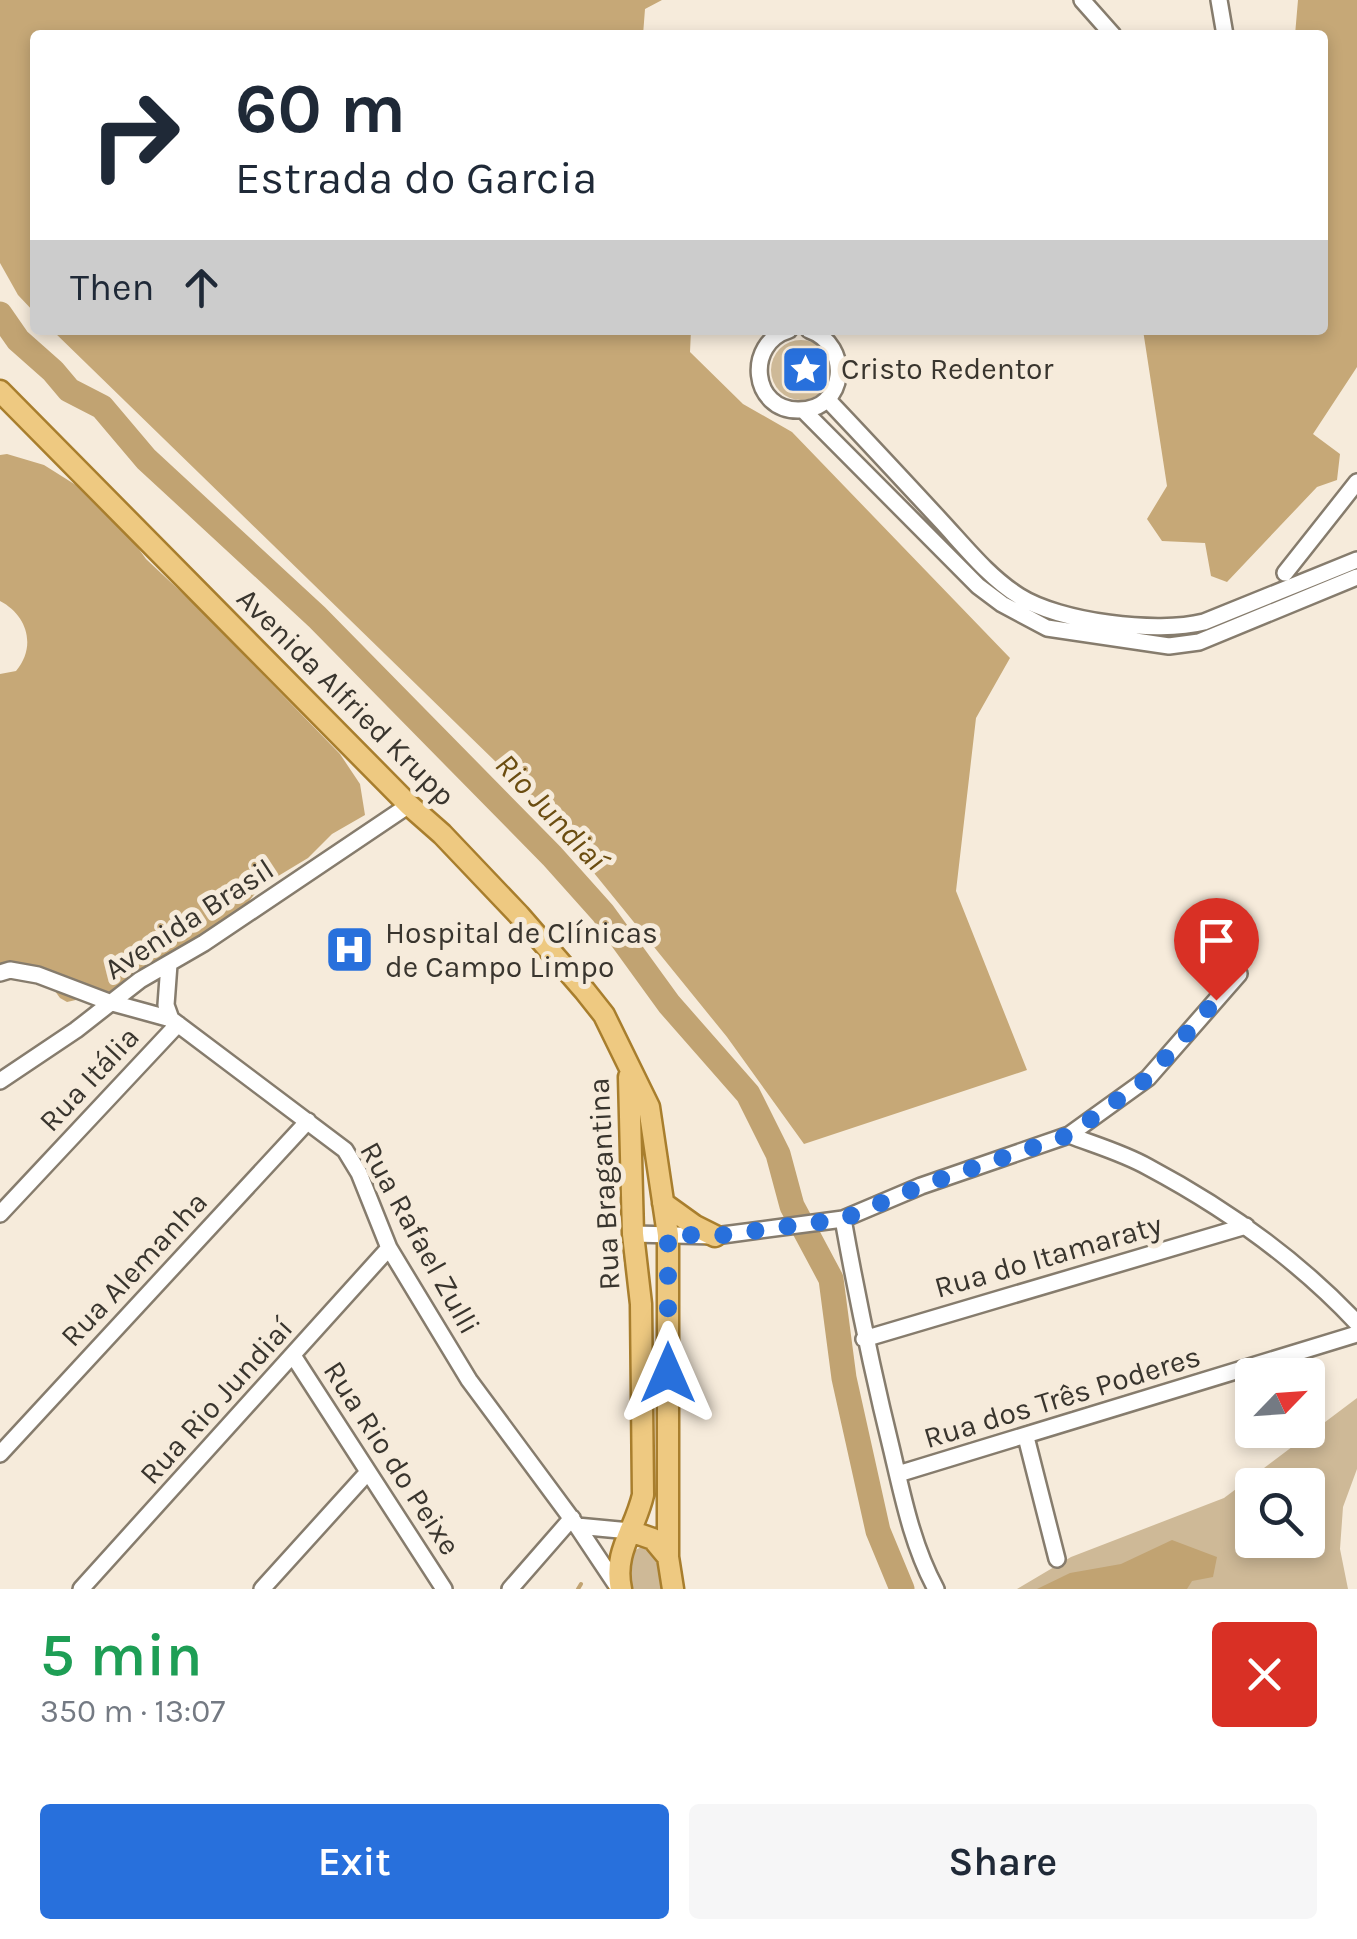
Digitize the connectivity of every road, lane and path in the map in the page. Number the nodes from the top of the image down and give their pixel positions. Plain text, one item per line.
1 (1082, 0) edge
2 (1219, 0) edge
3 (1109, 30) edge
4 (1224, 30) edge
5 (779, 335) edge
6 (818, 335) edge
7 (0, 392) edge
8 (828, 399) junction
9 (802, 410) junction
10 (1357, 482) edge
11 (1357, 560) edge
12 (1285, 573) dead end
13 (1357, 578) edge
14 (1111, 632) junction
15 (409, 805) junction
16 (168, 964) junction
17 (0, 973) edge
18 (1238, 974) dead end
19 (109, 1002) junction
20 (174, 1021) junction
21 (627, 1062) junction
22 (0, 1081) edge
23 (308, 1121) junction
24 (1069, 1135) junction
25 (664, 1203) junction
26 (0, 1214) edge
27 (843, 1219) junction
28 (1246, 1226) junction
29 (633, 1234) junction
30 (668, 1234) junction
31 (715, 1236) junction
32 (389, 1248) junction
33 (1357, 1324) edge
34 (1357, 1334) edge
35 (864, 1339) junction
36 (294, 1357) junction
37 (1026, 1437) junction
38 (0, 1454) edge
39 (368, 1472) junction
40 (898, 1474) junction
41 (574, 1522) junction
42 (630, 1531) junction
43 (668, 1557) junction
44 (1057, 1559) dead end
45 (81, 1589) edge
46 (262, 1589) edge
47 (444, 1589) edge
48 (510, 1589) edge
49 (620, 1589) edge
50 (673, 1589) edge
51 (936, 1589) edge

1 - 3 street
2 - 4 street
5 - 9 street
6 - 8 street
7 - 15 main road, Avenida Alfried Krupp
8 - 9 street
8 - 14 street
9 - 14 street
10 - 12 street
11 - 14 street
13 - 14 street
15 - 16 street, Avenida Brasil
15 - 21 main road, Avenida Alfried Krupp
16 - 19 street, Avenida Brasil
16 - 20 street
17 - 19 street
18 - 24 street
19 - 20 street
19 - 22 street, Avenida Brasil
20 - 23 street, Rua Rafael Zulli
20 - 26 street, Rua Itália
21 - 25 main road, Rua Bragantina
21 - 29 main road, Rua Bragantina
23 - 32 street, Rua Rafael Zulli
23 - 38 street, Rua Alemanha
24 - 27 street
24 - 28 street
25 - 30 main road, Rua Bragantina
25 - 31 main road
27 - 31 street
27 - 35 street
28 - 33 street
28 - 35 street, Rua do Itamaraty
29 - 30 street
29 - 42 main road, Rua Bragantina
30 - 31 street
30 - 43 main road, Rua Bragantina
32 - 36 street, Rua Rio Jundiaí
32 - 41 street, Rua Rafael Zulli
34 - 37 street, Rua dos Três Poderes
35 - 40 street
36 - 39 street, Rua Rio do Peixe
36 - 45 street, Rua Rio Jundiaí
37 - 40 street, Rua dos Três Poderes
37 - 44 street
39 - 46 street
39 - 47 street, Rua Rio do Peixe
40 - 51 street
41 - 42 street
41 - 48 street
41 - 49 street, Rua Rafael Zulli
42 - 43 main road
42 - 49 main road, Rua Bragantina
43 - 50 main road, Rua Bragantina

